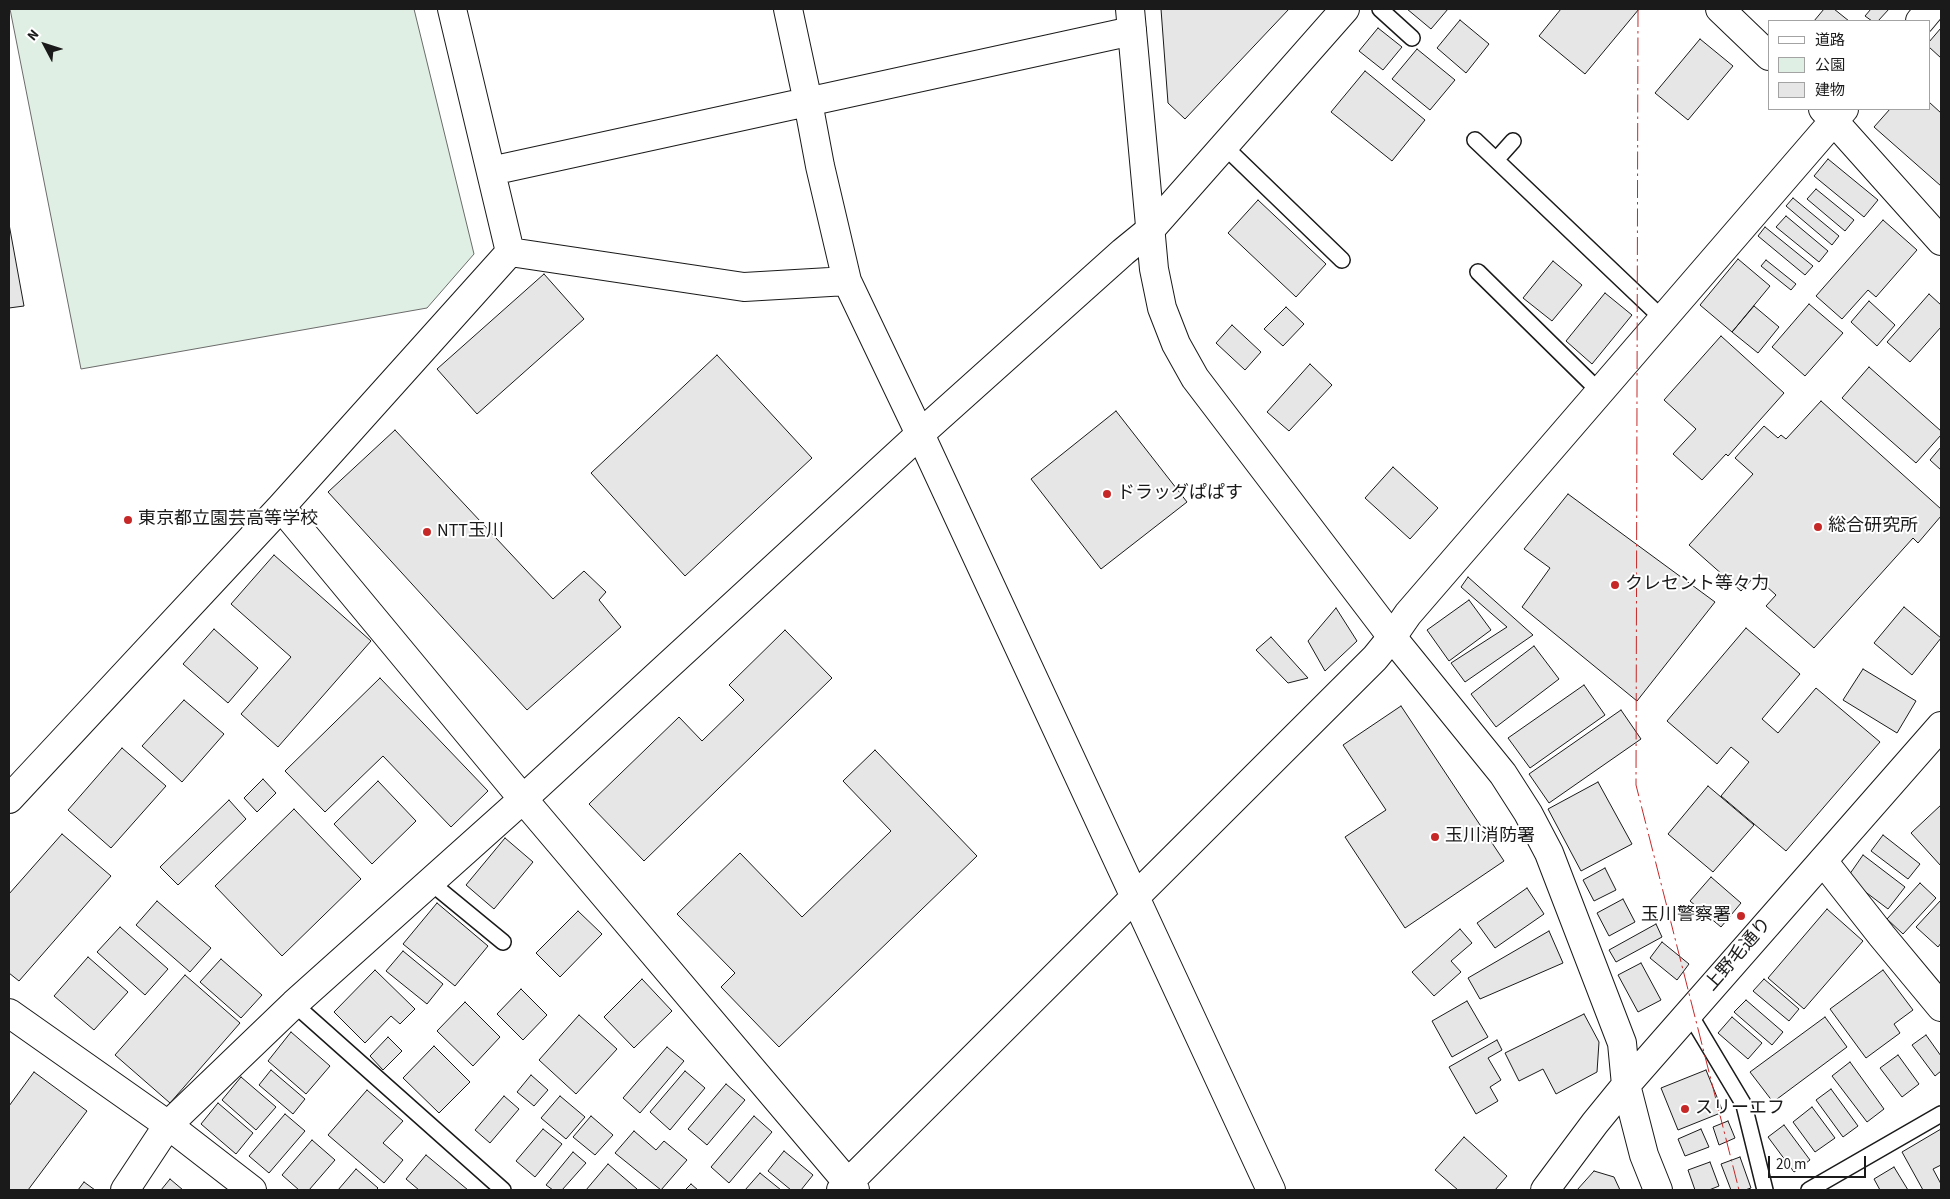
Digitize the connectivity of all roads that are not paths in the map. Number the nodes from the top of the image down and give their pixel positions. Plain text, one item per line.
1 (452, 9) edge
2 (788, 9) edge
3 (1345, 9) edge
4 (1380, 9) edge
5 (1720, 9) edge
6 (1930, 9) edge
7 (1131, 20) edge
8 (1921, 20) edge
9 (1412, 38) dead end
10 (1768, 55) edge
11 (808, 102) junction
12 (1834, 113) edge
13 (1475, 140) dead end
14 (1513, 141) dead end
15 (1224, 146) junction
16 (1496, 160) junction
17 (491, 171) junction
18 (1150, 230) junction
19 (1941, 241) edge
20 (510, 252) junction
21 (1342, 260) dead end
22 (1478, 272) dead end
23 (847, 281) junction
24 (1663, 319) junction
25 (1600, 392) junction
26 (920, 434) junction
27 (281, 507) junction
28 (1392, 637) junction
29 (1941, 728) edge
30 (9, 799) edge
31 (523, 799) junction
32 (1822, 861) junction
33 (430, 882) junction
34 (1135, 898) junction
35 (503, 942) dead end
36 (294, 1004) junction
37 (1941, 1007) edge
38 (1689, 1012) junction
39 (9, 1013) edge
40 (1626, 1085) junction
41 (1941, 1114) edge
42 (168, 1125) junction
43 (848, 1188) edge
44 (125, 1190) edge
45 (252, 1190) edge
46 (503, 1190) edge
47 (1271, 1190) edge
48 (1545, 1190) edge
49 (1658, 1190) edge
50 (1765, 1190) edge
51 (1809, 1190) edge

1 - 17 street
2 - 11 street
3 - 15 street
4 - 9 lane
5 - 10 street
6 - 8 street
7 - 11 street
7 - 18 street
11 - 17 street
11 - 23 street
12 - 19 street
12 - 24 street
13 - 16 lane
14 - 16 lane
15 - 18 street
15 - 21 lane
16 - 24 lane
17 - 20 street
18 - 26 street
18 - 28 street
20 - 23 street
20 - 27 street
22 - 25 lane
23 - 26 street
24 - 25 street
25 - 28 street
26 - 31 street
26 - 34 street
27 - 30 street
27 - 31 street
28 - 34 street
28 - 40 street
29 - 32 street, 上野毛通り
31 - 33 street
31 - 43 street
32 - 37 street
32 - 38 street, 上野毛通り
33 - 35 lane
33 - 36 street
34 - 43 street
34 - 47 street
36 - 42 street
36 - 46 lane
38 - 40 street, 上野毛通り
38 - 50 lane
39 - 42 street
40 - 48 street, 上野毛通り
40 - 49 street
41 - 51 lane
42 - 44 street
42 - 45 street

